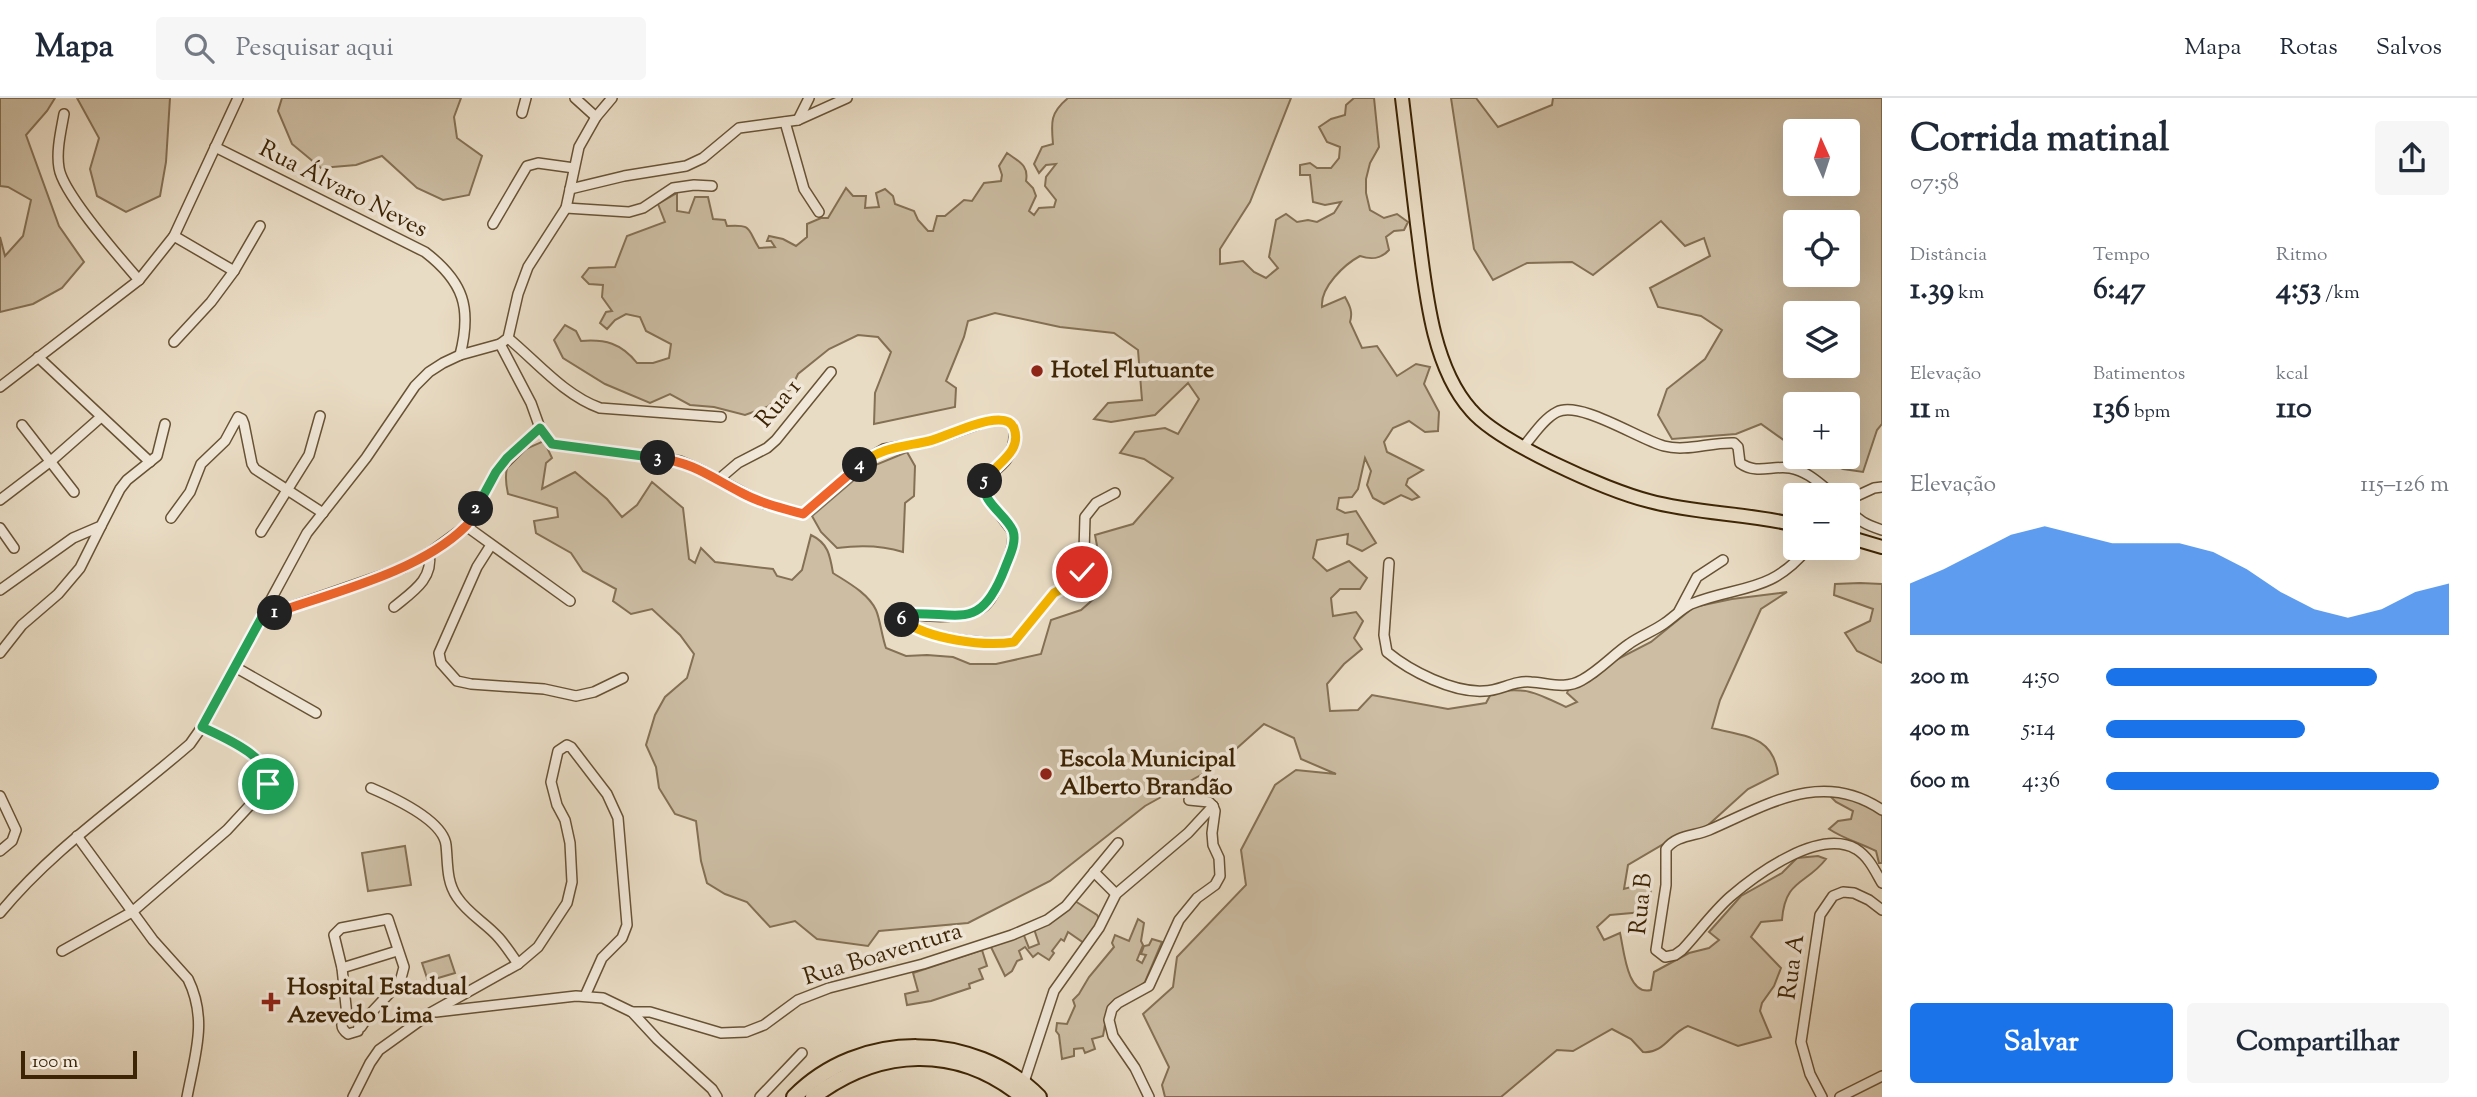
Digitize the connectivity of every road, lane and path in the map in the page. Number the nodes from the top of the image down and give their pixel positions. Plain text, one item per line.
1 (238, 98) edge
2 (526, 98) edge
3 (575, 98) edge
4 (612, 98) edge
5 (809, 98) edge
6 (847, 98) edge
7 (1402, 98) edge
8 (522, 113) dead end
9 (64, 114) dead end
10 (596, 117) junction
11 (798, 120) junction
12 (785, 122) junction
13 (215, 147) junction
14 (574, 168) junction
15 (712, 186) dead end
16 (570, 189) junction
17 (566, 208) junction
18 (819, 212) dead end
19 (493, 223) dead end
20 (260, 226) dead end
21 (174, 236) junction
22 (234, 271) junction
23 (139, 280) junction
24 (504, 341) junction
25 (174, 342) dead end
26 (460, 355) junction
27 (38, 357) junction
28 (831, 372) dead end
29 (0, 387) edge
30 (320, 416) dead end
31 (101, 417) junction
32 (721, 417) dead end
33 (165, 424) dead end
34 (22, 425) dead end
35 (540, 428) junction
36 (1523, 447) junction
37 (51, 461) junction
38 (150, 463) junction
39 (718, 480) junction
40 (1818, 483) edge
41 (1882, 487) edge
42 (288, 490) junction
43 (74, 492) dead end
44 (1115, 493) dead end
45 (1860, 494) edge
46 (0, 499) edge
47 (323, 513) junction
48 (172, 518) dead end
49 (1860, 520) edge
50 (1783, 523) edge
51 (101, 526) junction
52 (467, 526) junction
53 (0, 528) edge
54 (1882, 530) edge
55 (261, 532) dead end
56 (1860, 541) edge
57 (491, 545) junction
58 (1882, 547) edge
59 (13, 548) dead end
60 (429, 553) junction
61 (1798, 560) edge
62 (1723, 561) dead end
63 (1390, 563) dead end
64 (0, 590) edge
65 (570, 601) dead end
66 (394, 607) dead end
67 (1679, 612) junction
68 (262, 617) junction
69 (0, 653) edge
70 (235, 667) junction
71 (622, 678) dead end
72 (316, 713) dead end
73 (202, 727) junction
74 (371, 788) dead end
75 (0, 796) edge
76 (1189, 800) dead end
77 (1213, 806) junction
78 (1882, 810) edge
79 (77, 836) junction
80 (1118, 843) dead end
81 (0, 851) edge
82 (1094, 872) junction
83 (1882, 883) edge
84 (1116, 894) junction
85 (1882, 910) edge
86 (132, 912) junction
87 (0, 913) edge
88 (62, 951) dead end
89 (397, 951) junction
90 (518, 964) junction
91 (342, 968) junction
92 (585, 996) junction
93 (432, 1012) junction
94 (632, 1012) junction
95 (347, 1016) junction
96 (361, 1027) junction
97 (802, 1052) dead end
98 (1882, 1076) edge
99 (1024, 1082) junction
100 (187, 1097) edge
101 (353, 1097) edge
102 (717, 1097) edge
103 (760, 1097) edge
104 (794, 1097) edge
105 (813, 1097) edge
106 (1023, 1097) edge
107 (1039, 1097) edge
108 (1149, 1097) edge
109 (1822, 1097) edge
110 (1840, 1097) edge

1 - 13 street
2 - 8 street
3 - 10 street
4 - 10 street
5 - 11 street
6 - 11 street
7 - 36 main road
9 - 23 street
10 - 14 street
11 - 12 street
12 - 16 street
12 - 18 street
13 - 21 street
13 - 26 street, Rua Álvaro Neves
14 - 16 street
14 - 19 street
15 - 17 street
16 - 17 street
17 - 24 street
20 - 22 street
21 - 22 street
21 - 23 street
22 - 25 street
23 - 27 street
24 - 26 street
24 - 32 street
24 - 35 street
26 - 47 street
27 - 29 street
27 - 31 street
28 - 39 street, Rua 1
30 - 42 street
31 - 37 street
31 - 38 street
33 - 38 street
34 - 37 street
35 - 39 street
35 - 52 street
36 - 40 street
36 - 50 main road
37 - 43 street
37 - 46 street
38 - 51 street
39 - 44 street
41 - 45 street
42 - 47 street
42 - 48 street
42 - 55 street
47 - 68 street
49 - 54 street
51 - 64 street
51 - 69 street
52 - 57 street
52 - 60 street
53 - 59 street
56 - 58 main road
57 - 65 street
57 - 71 street
60 - 66 street
60 - 68 street
61 - 67 street
62 - 67 street
63 - 67 street
68 - 70 street
70 - 72 street
70 - 73 street
73 - 79 street
73 - 86 street
74 - 90 street
75 - 81 street
76 - 77 street
77 - 84 street
77 - 108 street
78 - 83 street, Rua B
79 - 86 street
79 - 87 street
80 - 82 street, Rua Boaventura
82 - 84 street
82 - 94 street, Rua Boaventura
84 - 99 street
85 - 109 street, Rua A
86 - 88 street
86 - 100 street
89 - 91 street
89 - 91 street
89 - 96 street
90 - 92 street
90 - 93 street
91 - 95 street
92 - 93 street
92 - 94 street
93 - 101 street
94 - 102 street
95 - 96 street
95 - 96 street
97 - 103 street
98 - 110 street
99 - 104 highway
99 - 107 highway
105 - 106 highway

